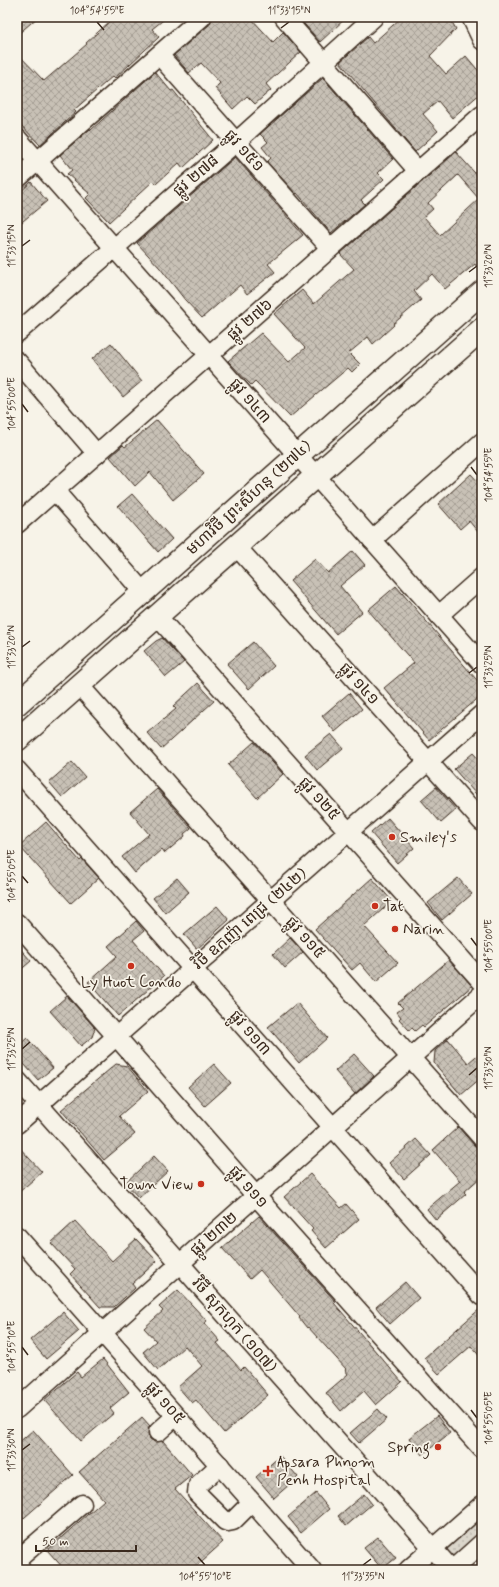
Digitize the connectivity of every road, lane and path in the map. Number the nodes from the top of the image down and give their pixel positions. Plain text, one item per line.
1 (202, 17) edge
2 (284, 17) edge
3 (374, 17) edge
4 (471, 17) edge
5 (482, 40) edge
6 (158, 55) junction
7 (323, 61) junction
8 (482, 115) edge
9 (17, 138) edge
10 (236, 142) junction
11 (37, 161) junction
12 (418, 171) junction
13 (17, 179) edge
14 (114, 248) junction
15 (330, 248) junction
16 (482, 292) edge
17 (482, 329) edge
18 (17, 333) edge
19 (209, 355) junction
20 (17, 361) edge
21 (482, 442) edge
22 (98, 454) junction
23 (298, 455) junction
24 (316, 476) junction
25 (55, 491) junction
26 (17, 524) edge
27 (372, 540) junction
28 (236, 546) junction
29 (482, 577) edge
30 (143, 592) junction
31 (439, 615) junction
32 (157, 616) junction
33 (482, 664) edge
34 (79, 685) junction
35 (17, 704) edge
36 (482, 714) edge
37 (17, 740) edge
38 (428, 761) junction
39 (17, 770) edge
40 (482, 822) edge
41 (348, 832) junction
42 (271, 900) junction
43 (17, 923) edge
44 (193, 969) junction
45 (482, 982) edge
46 (482, 994) edge
47 (116, 1036) junction
48 (411, 1058) junction
49 (17, 1080) edge
50 (39, 1104) junction
51 (17, 1124) edge
52 (333, 1127) junction
53 (482, 1138) edge
54 (256, 1196) junction
55 (21, 1248) edge
56 (180, 1263) junction
57 (482, 1296) edge
58 (102, 1333) junction
59 (17, 1409) edge
60 (176, 1416) junction
61 (158, 1432) dead end
62 (482, 1449) edge
63 (220, 1465) junction
64 (252, 1502) junction
65 (82, 1504) dead end
66 (482, 1505) edge
67 (482, 1543) edge
68 (432, 1548) junction
69 (17, 1560) edge
70 (312, 1570) edge
71 (408, 1570) edge
72 (452, 1570) edge

1 - 6 street
2 - 7 street
3 - 7 street, ផ្លូវ ២៧៨
4 - 5 street
6 - 10 street, ផ្លូវ ១៥១
6 - 11 street
7 - 10 street, ផ្លូវ ២៧៨
7 - 12 street
8 - 12 street, ផ្លូវ ២៧៦
9 - 11 street, ផ្លូវ ១៤៣
10 - 14 street, ផ្លូវ ២៧៨
10 - 15 street, ផ្លូវ ១៥១
11 - 13 street
11 - 14 street, ផ្លូវ ១៤៣
12 - 15 street, ផ្លូវ ២៧៦
14 - 18 street, ផ្លូវ ២៧៨
14 - 19 street, ផ្លូវ ១៤៣
15 - 19 street, ផ្លូវ ២៧៦
16 - 23 main road, មហាវិថី ព្រះសីហនុ (២៧៤)
17 - 24 main road, មហាវិថី ព្រះសីហនុ (២៧៤)
19 - 22 street, ផ្លូវ ២៧៦
19 - 23 street, ផ្លូវ ១៤៣
20 - 22 street
21 - 27 street
22 - 25 street, ផ្លូវ ២៧៦
23 - 24 street, ផ្លូវ ១៤៣
23 - 30 main road, មហាវិថី ព្រះសីហនុ (២៧៤)
24 - 27 street, ផ្លូវ ១៤៣
24 - 28 main road, មហាវិថី ព្រះសីហនុ (២៧៤)
25 - 26 street, ផ្លូវ ២៧៦
25 - 30 street
27 - 31 street, ផ្លូវ ១៤៣
28 - 32 main road, មហាវិថី ព្រះសីហនុ (២៧៤)
28 - 38 street, ផ្លូវ ១៤១
29 - 31 street
30 - 35 main road, មហាវិថី ព្រះសីហនុ (២៧៤)
31 - 33 street, ផ្លូវ ១៤៣
32 - 34 main road, មហាវិថី ព្រះសីហនុ (២៧៤)
32 - 41 street, ផ្លូវ ១២៥
34 - 37 main road, មហាវិថី ព្រះសីហនុ (២៧៤)
34 - 42 street, ផ្លូវ ១១៥
36 - 38 street, វិថី ឧកញ៉ា ពេជ្រ (២៤២)
38 - 40 street, ផ្លូវ ១៤១
38 - 41 street, វិថី ឧកញ៉ា ពេជ្រ (២៤២)
39 - 44 street, ផ្លូវ ១១៣
41 - 42 street, វិថី ឧកញ៉ា ពេជ្រ (២៤២)
41 - 45 street, ផ្លូវ ១២៥
42 - 44 street, វិថី ឧកញ៉ា ពេជ្រ (២៤២)
42 - 48 street, ផ្លូវ ១១៥
43 - 47 street, ផ្លូវ ១១១
44 - 47 street, វិថី ឧកញ៉ា ពេជ្រ (២៤២)
44 - 52 street, ផ្លូវ ១១៣
46 - 48 street, ផ្លូវ ២៣២
47 - 50 street, វិថី ឧកញ៉ា ពេជ្រ (២៤២)
47 - 54 street, ផ្លូវ ១១១
48 - 52 street, ផ្លូវ ២៣២
48 - 53 street, ផ្លូវ ១១៥
49 - 50 street, វិថី សុកហុក (១០៧)
50 - 51 street, វិថី ឧកញ៉ា ពេជ្រ (២៤២)
50 - 56 street, វិថី សុកហុក (១០៧)
52 - 54 street, ផ្លូវ ២៣២
52 - 57 street, ផ្លូវ ១១៣
54 - 56 street, ផ្លូវ ២៣២
54 - 62 street, ផ្លូវ ១១១
55 - 58 street, ផ្លូវ ១០៥
56 - 58 street, ផ្លូវ ២៣២
56 - 68 street, វិថី សុកហុក (១០៧)
58 - 59 street, ផ្លូវ ២៣២
58 - 60 street, ផ្លូវ ១០៥
60 - 61 street
60 - 63 street, ផ្លូវ ១០៥
63 - 64 street, ផ្លូវ ១០៥
63 - 64 street
64 - 70 street, ផ្លូវ ១០៥
65 - 69 street
66 - 68 street
67 - 72 street
68 - 71 street
68 - 72 street, វិថី សុកហុក (១០៧)

